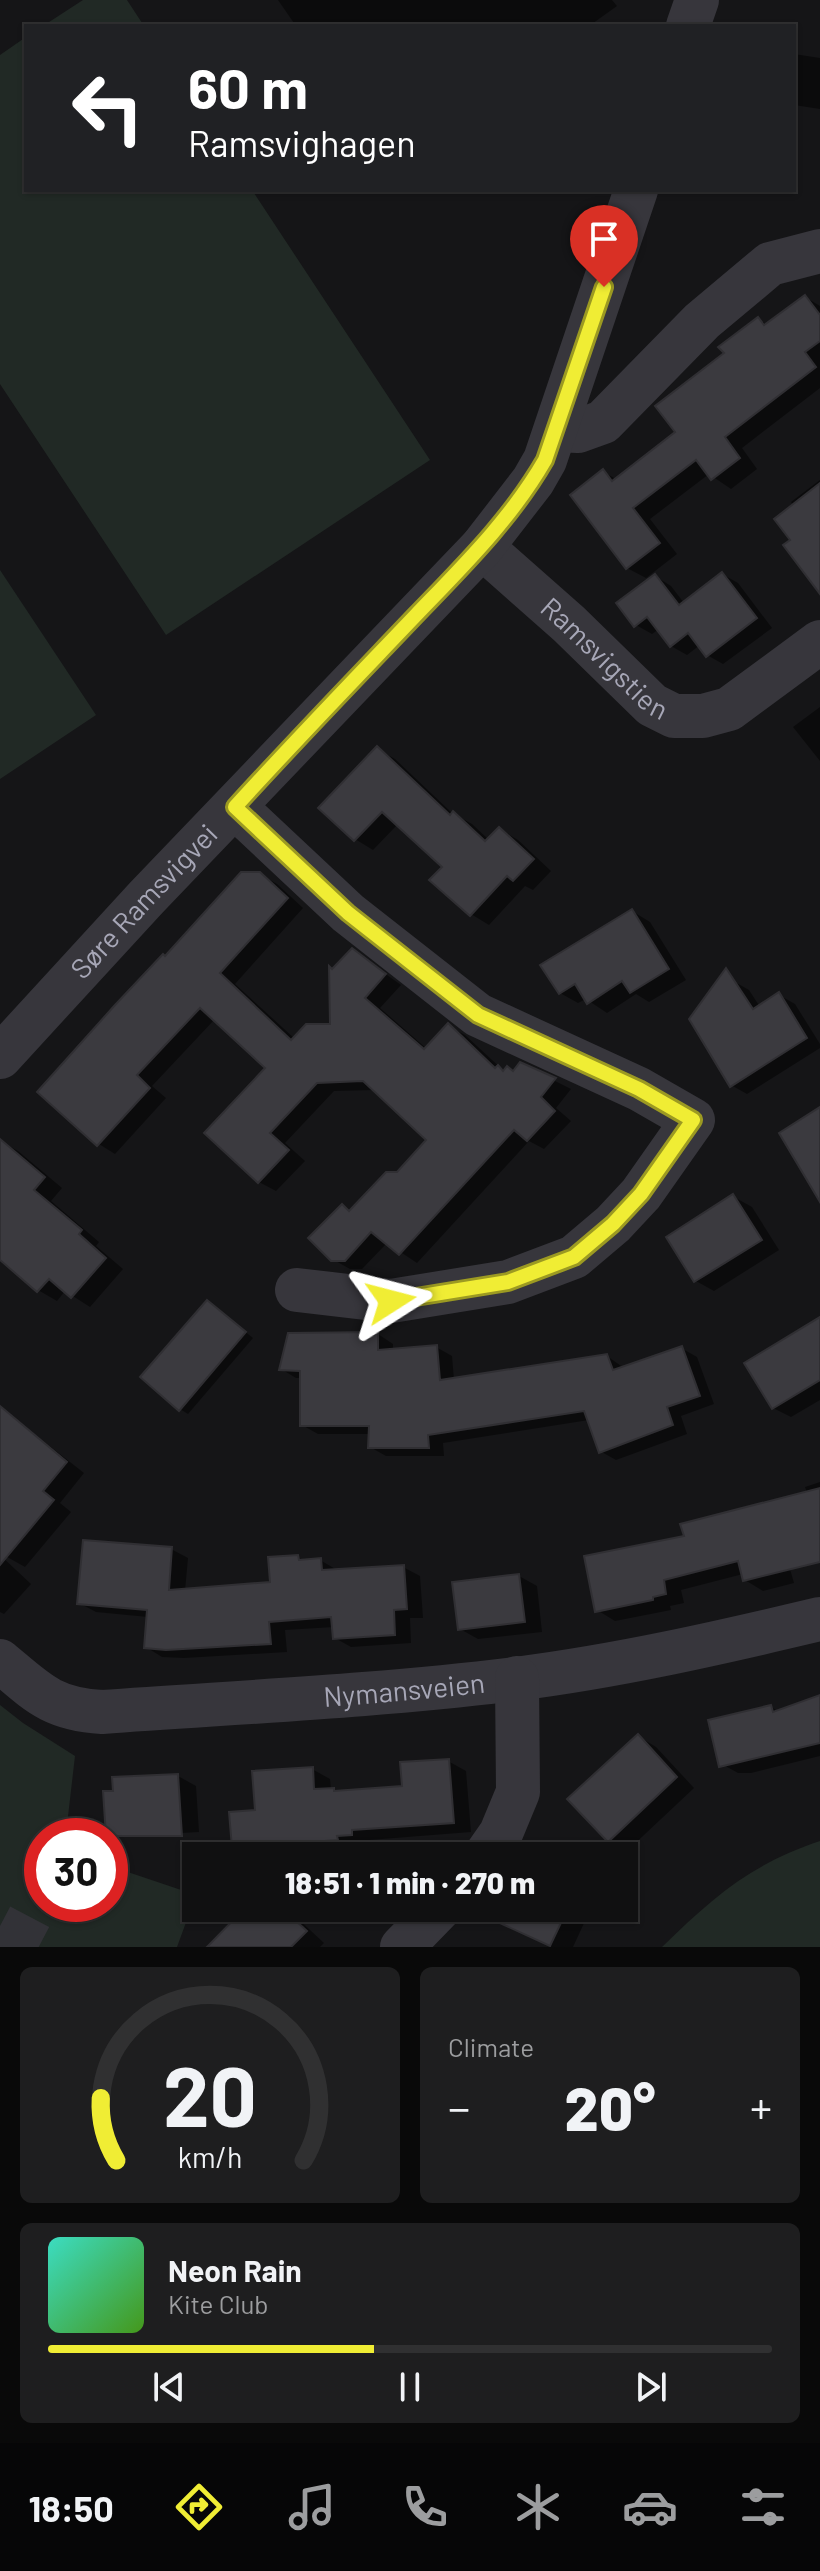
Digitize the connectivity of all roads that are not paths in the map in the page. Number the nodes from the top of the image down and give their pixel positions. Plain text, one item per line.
1 (697, 0) edge
2 (689, 24) edge
3 (635, 192) edge
4 (820, 251) edge
5 (556, 430) junction
6 (482, 547) junction
7 (820, 642) edge
8 (235, 807) junction
9 (0, 1057) edge
10 (297, 1290) dead end
11 (820, 1619) edge
12 (0, 1661) edge
13 (517, 1678) junction
14 (495, 1842) edge
15 (426, 1922) edge
16 (402, 1947) edge

1 - 2 street
3 - 5 street, Søre Ramsvigvei
4 - 5 street
5 - 6 street, Søre Ramsvigvei
6 - 7 street, Ramsvigstien
6 - 8 street, Søre Ramsvigvei
8 - 9 street, Søre Ramsvigvei
8 - 10 street
11 - 13 street, Nymansveien
12 - 13 street, Nymansveien
13 - 14 street
15 - 16 street

